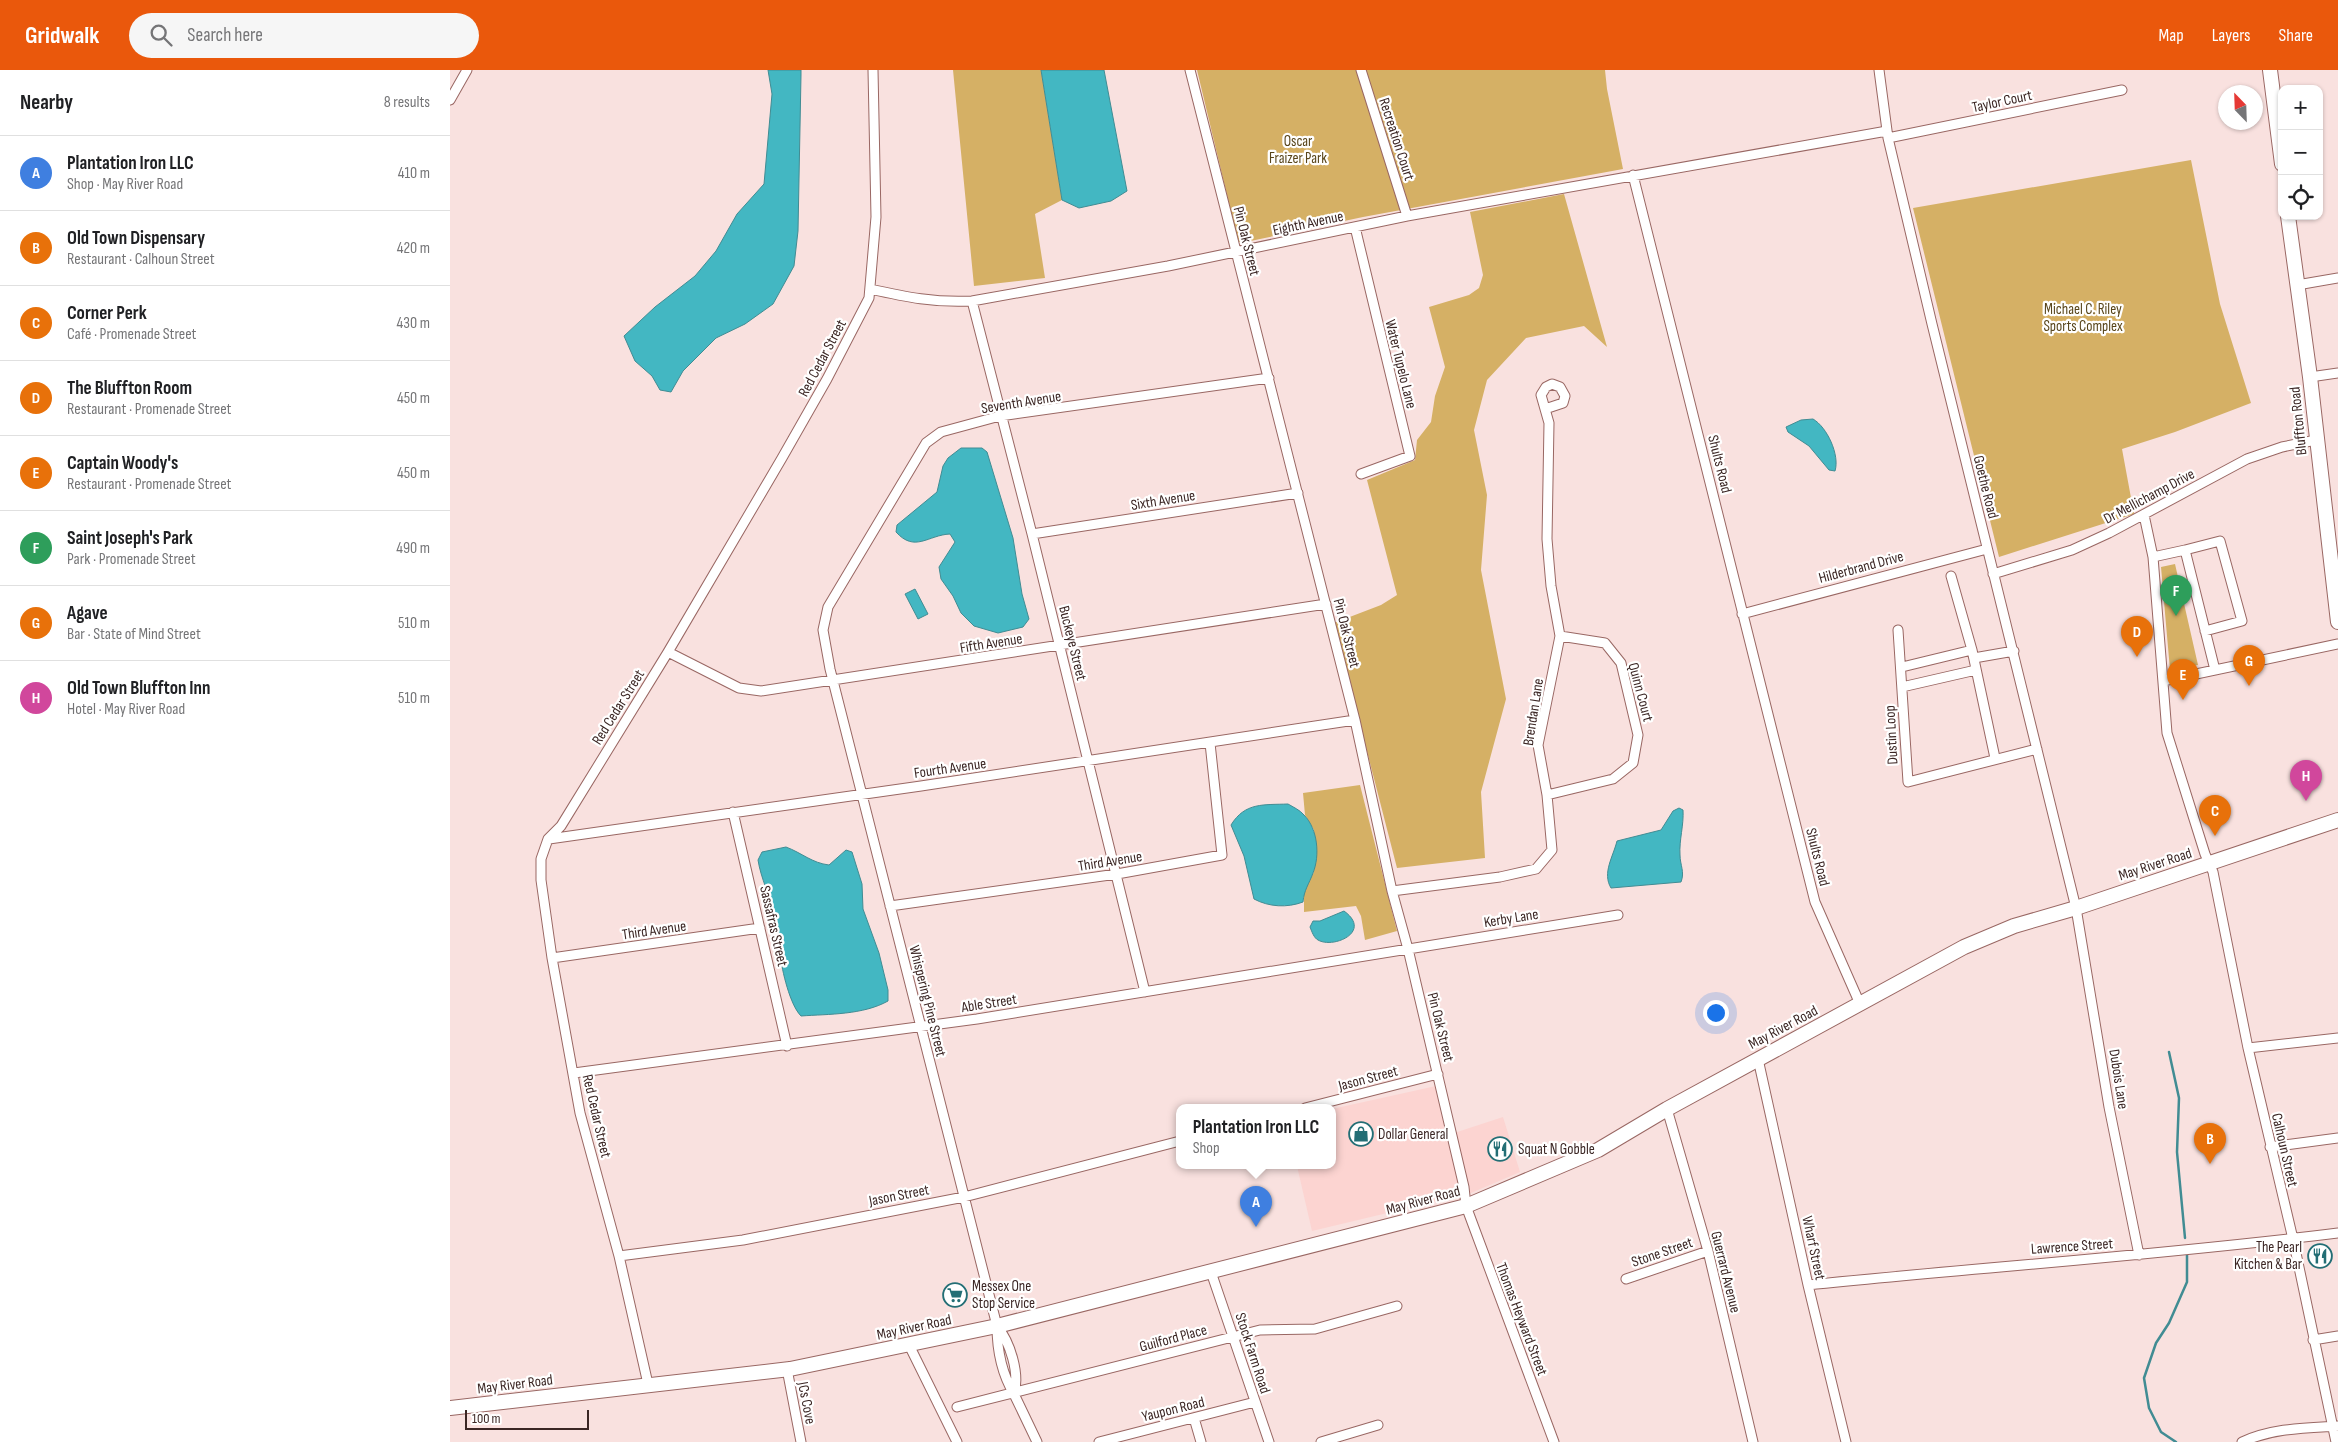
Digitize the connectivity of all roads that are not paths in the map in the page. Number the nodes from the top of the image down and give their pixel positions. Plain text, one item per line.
1 (467, 70) edge
2 (873, 70) edge
3 (1190, 70) edge
4 (1362, 70) edge
5 (1879, 70) edge
6 (2270, 70) edge
7 (2122, 90) dead end
8 (450, 100) edge
9 (2278, 133) edge
10 (1888, 135) junction
11 (1633, 175) junction
12 (1407, 216) junction
13 (2289, 220) edge
14 (1355, 227) junction
15 (1235, 252) junction
16 (2338, 278) edge
17 (2297, 285) junction
18 (870, 289) junction
19 (972, 301) junction
20 (2338, 373) edge
21 (2310, 377) junction
22 (1269, 378) junction
23 (1545, 409) dead end
24 (1000, 416) junction
25 (2316, 440) junction
26 (1361, 474) dead end
27 (1298, 493) junction
28 (2144, 515) junction
29 (1032, 534) junction
30 (1987, 549) junction
31 (2185, 550) junction
32 (2153, 557) junction
33 (1993, 574) junction
34 (1952, 576) dead end
35 (1326, 604) junction
36 (1742, 614) junction
37 (2338, 622) edge
38 (1898, 630) dead end
39 (2205, 631) junction
40 (1560, 636) junction
41 (2338, 644) edge
42 (1060, 646) junction
43 (2014, 651) junction
44 (668, 652) junction
45 (1973, 654) junction
46 (1902, 667) junction
47 (1976, 670) junction
48 (2215, 670) junction
49 (834, 681) junction
50 (2163, 681) junction
51 (1902, 687) junction
52 (1355, 720) junction
53 (1210, 743) junction
54 (2037, 748) junction
55 (1994, 758) junction
56 (1089, 761) junction
57 (1547, 794) junction
58 (863, 795) junction
59 (733, 812) junction
60 (2338, 820) edge
61 (548, 839) junction
62 (2210, 863) junction
63 (1116, 874) junction
64 (1392, 891) junction
65 (890, 906) junction
66 (2076, 908) junction
67 (1618, 915) dead end
68 (760, 928) junction
69 (1408, 949) junction
70 (552, 958) junction
71 (1145, 992) junction
72 (1860, 1004) junction
73 (920, 1027) junction
74 (2338, 1038) edge
75 (787, 1046) junction
76 (2248, 1048) junction
77 (1758, 1059) junction
78 (574, 1073) junction
79 (1438, 1074) junction
80 (1320, 1104) edge
81 (1667, 1109) junction
82 (2338, 1138) edge
83 (1176, 1142) edge
84 (2270, 1147) junction
85 (964, 1197) junction
86 (1466, 1206) junction
87 (2338, 1233) edge
88 (2293, 1239) junction
89 (1708, 1251) junction
90 (2139, 1255) junction
91 (619, 1256) junction
92 (1211, 1272) junction
93 (1626, 1279) dead end
94 (1808, 1285) junction
95 (1397, 1306) dead end
96 (997, 1326) junction
97 (1233, 1336) junction
98 (2338, 1336) edge
99 (2314, 1340) junction
100 (910, 1345) junction
101 (787, 1369) junction
102 (648, 1384) junction
103 (1014, 1394) junction
104 (1255, 1402) junction
105 (957, 1407) dead end
106 (450, 1408) edge
107 (1194, 1418) junction
108 (1378, 1425) dead end
109 (2336, 1426) edge
110 (801, 1442) edge
111 (957, 1442) edge
112 (1037, 1442) edge
113 (1099, 1442) edge
114 (1201, 1442) edge
115 (1268, 1442) edge
116 (1321, 1442) edge
117 (1554, 1442) edge
118 (1753, 1442) edge
119 (1846, 1442) edge
120 (2242, 1442) edge
121 (2336, 1442) edge

1 - 8 street
2 - 18 street, Red Cedar Street
3 - 15 street, Pin Oak Street
4 - 12 street, Recreation Court
5 - 10 street, Goethe Road
6 - 9 main road
7 - 10 street, Taylor Court
10 - 11 street
10 - 30 street, Goethe Road
11 - 12 street, Eighth Avenue
11 - 36 street, Shults Road
12 - 14 street, Eighth Avenue
13 - 17 main road, Bluffton Road
14 - 15 street, Eighth Avenue
14 - 26 street, Water Tupelo Lane
15 - 19 street, Eighth Avenue
15 - 22 street, Pin Oak Street
16 - 17 street
17 - 21 main road, Bluffton Road
18 - 19 street, Eighth Avenue
18 - 44 street, Red Cedar Street
19 - 24 street, Buckeye Street
20 - 21 street
21 - 25 main road, Bluffton Road
22 - 24 street, Seventh Avenue
22 - 27 street, Pin Oak Street
23 - 40 street, Brendan Lane
24 - 29 street, Buckeye Street
24 - 49 street, Seventh Avenue
25 - 28 street, Dr Mellichamp Drive
25 - 37 main road, Bluffton Road
27 - 29 street, Sixth Avenue
27 - 35 street, Pin Oak Street
28 - 32 street, Calhoun Street
28 - 33 street, Dr Mellichamp Drive
29 - 42 street, Buckeye Street
30 - 33 street, Goethe Road
30 - 36 street, Hilderbrand Drive
31 - 32 street
31 - 39 street
31 - 39 street
32 - 50 street, Calhoun Street
33 - 43 street, Goethe Road
34 - 45 street
35 - 42 street, Fifth Avenue
35 - 52 street, Pin Oak Street
36 - 72 street, Shults Road
38 - 46 street, Dustin Loop
39 - 48 street
40 - 57 street, Brendan Lane
40 - 57 street, Quinn Court
41 - 48 street
42 - 49 street, Fifth Avenue
42 - 56 street, Buckeye Street
43 - 45 street
43 - 54 street, Goethe Road
44 - 49 street, Fifth Avenue
44 - 61 street, Red Cedar Street
45 - 46 street
45 - 47 street
46 - 51 street, Dustin Loop
47 - 51 street, Dustin Loop
47 - 55 street
48 - 50 street
49 - 58 street, Whispering Pine Street
50 - 62 street, Calhoun Street
51 - 55 street, Dustin Loop
52 - 53 street, Fourth Avenue
52 - 64 street, Pin Oak Street
53 - 56 street, Fourth Avenue
53 - 63 street, Third Avenue
54 - 55 street, Dustin Loop
54 - 66 street, Goethe Road
56 - 58 street, Fourth Avenue
56 - 63 street, Buckeye Street
57 - 64 street, Brendan Lane
58 - 59 street, Fourth Avenue
58 - 65 street, Whispering Pine Street
59 - 61 street, Fourth Avenue
59 - 68 street, Sassafras Street
60 - 62 main road, May River Road
61 - 70 street, Red Cedar Street
62 - 66 main road, May River Road
62 - 76 street, Calhoun Street
63 - 65 street, Third Avenue
63 - 71 street, Buckeye Street
64 - 69 street, Pin Oak Street
65 - 73 street, Whispering Pine Street
66 - 72 main road, May River Road
66 - 90 street, Dubois Lane
67 - 69 street, Kerby Lane
68 - 70 street, Third Avenue
68 - 75 street, Sassafras Street
69 - 71 street, Able Street
69 - 79 street, Pin Oak Street
70 - 78 street, Red Cedar Street
71 - 73 street, Able Street
72 - 77 main road, May River Road
73 - 75 street, Able Street
73 - 85 street, Whispering Pine Street
74 - 76 street
75 - 78 street, Able Street
76 - 84 street, Calhoun Street
77 - 81 main road, May River Road
77 - 94 street, Wharf Street
78 - 91 street, Red Cedar Street
79 - 80 street, Jason Street
79 - 86 street, Pin Oak Street
81 - 86 main road, May River Road
81 - 89 street, Guerrard Avenue
82 - 84 street
83 - 85 street, Jason Street
84 - 88 street, Calhoun Street
85 - 91 street, Jason Street
85 - 96 street, Whispering Pine Street
86 - 92 main road, May River Road
86 - 117 street, Thomas Heyward Street
87 - 88 street, Lawrence Street
88 - 90 street, Lawrence Street
88 - 99 street, Calhoun Street
89 - 93 street, Stone Street
89 - 118 street, Guerrard Avenue
90 - 94 street, Lawrence Street
91 - 102 street, Red Cedar Street
92 - 96 main road, May River Road
92 - 97 street, Stock Farm Road
94 - 119 street, Wharf Street
95 - 97 street, Guilford Place
96 - 100 main road, May River Road
96 - 103 street, Whispering Pine Street
97 - 103 street, Guilford Place
97 - 104 street, Stock Farm Road
98 - 99 street
99 - 109 street, Calhoun Street
100 - 101 main road, May River Road
100 - 111 street
101 - 102 main road, May River Road
101 - 110 street, JCs Cove
102 - 106 main road, May River Road
103 - 105 street, Guilford Place
103 - 112 street, Whispering Pine Street
104 - 107 street, Yaupon Road
104 - 115 street, Stock Farm Road
107 - 113 street, Yaupon Road
107 - 114 street
108 - 116 street
109 - 120 street
109 - 121 street, Calhoun Street

